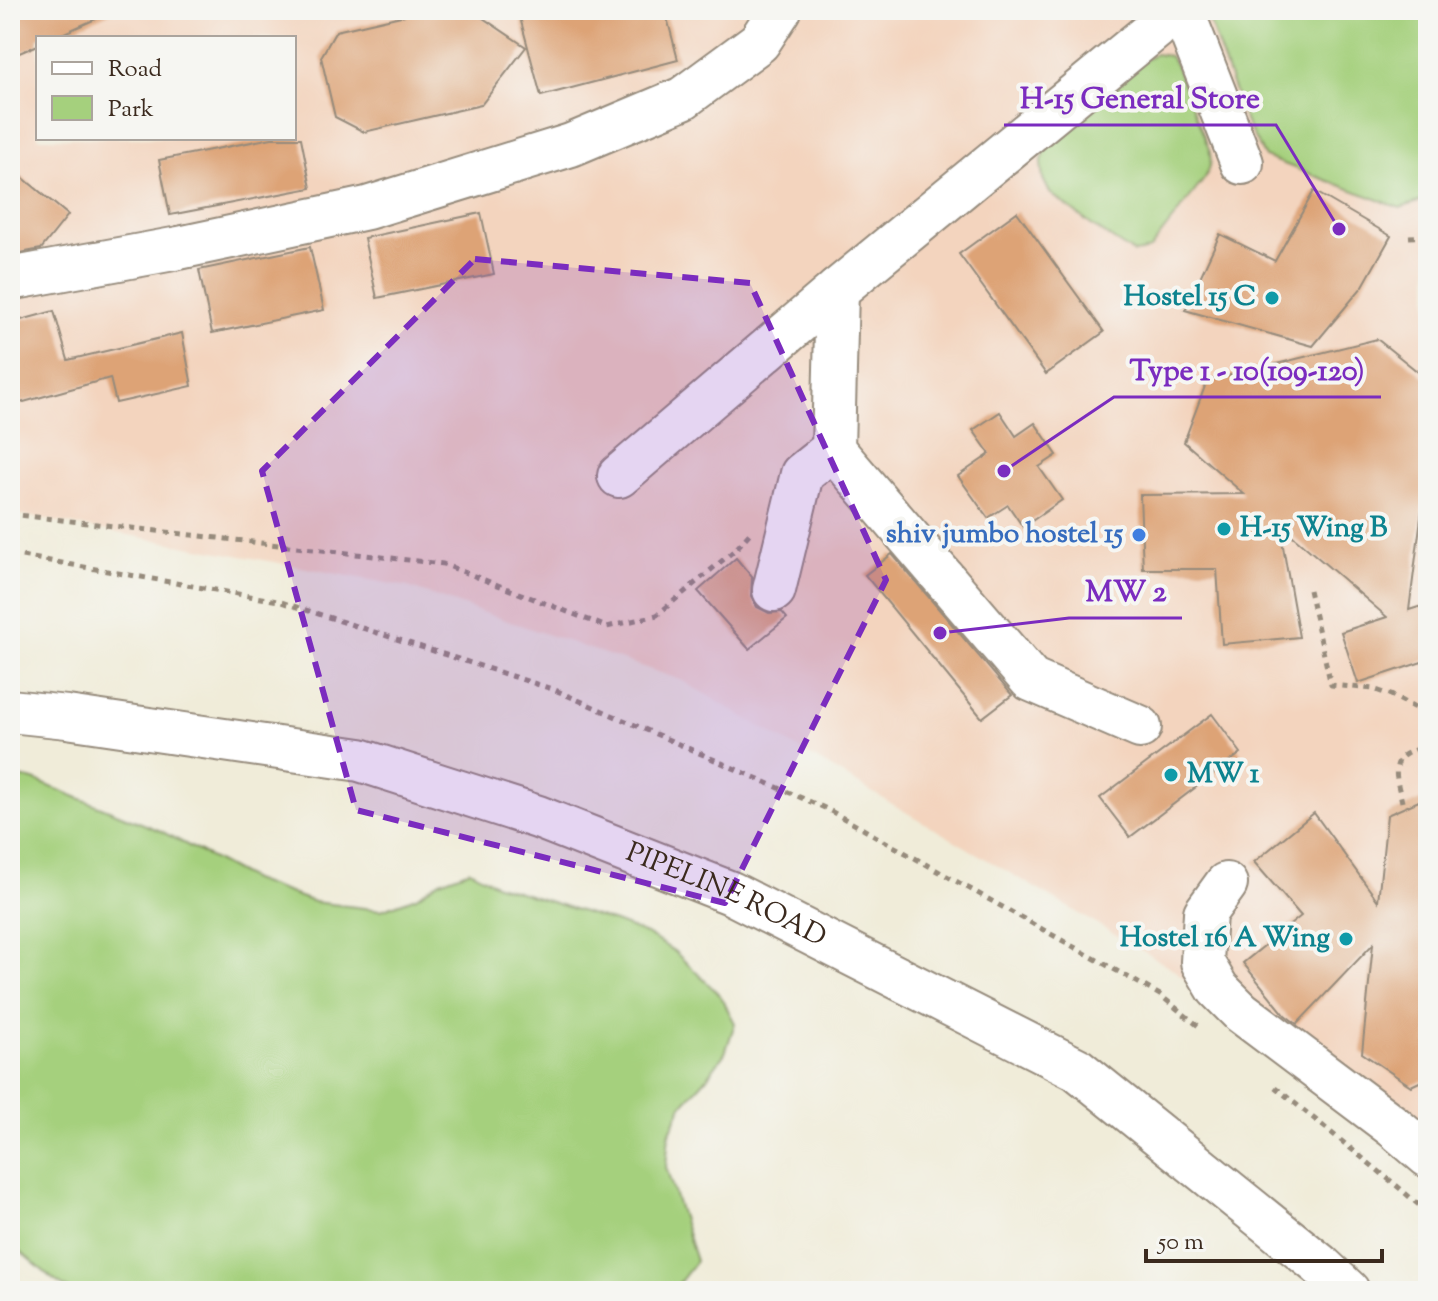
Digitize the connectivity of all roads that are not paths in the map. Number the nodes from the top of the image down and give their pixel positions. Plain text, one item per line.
1 (780, 10) edge
2 (1169, 10) edge
3 (1182, 10) edge
4 (1242, 163) dead end
5 (10, 279) edge
6 (837, 290) junction
7 (833, 449) junction
8 (619, 476) dead end
9 (774, 590) dead end
10 (10, 711) edge
11 (1140, 727) dead end
12 (1226, 884) dead end
13 (1428, 1156) edge
14 (1348, 1291) edge

1 - 5 lane
2 - 6 lane
3 - 4 lane
6 - 7 lane
6 - 8 lane
7 - 9 lane
7 - 11 lane
10 - 14 lane, PIPELINE ROAD
12 - 13 lane

